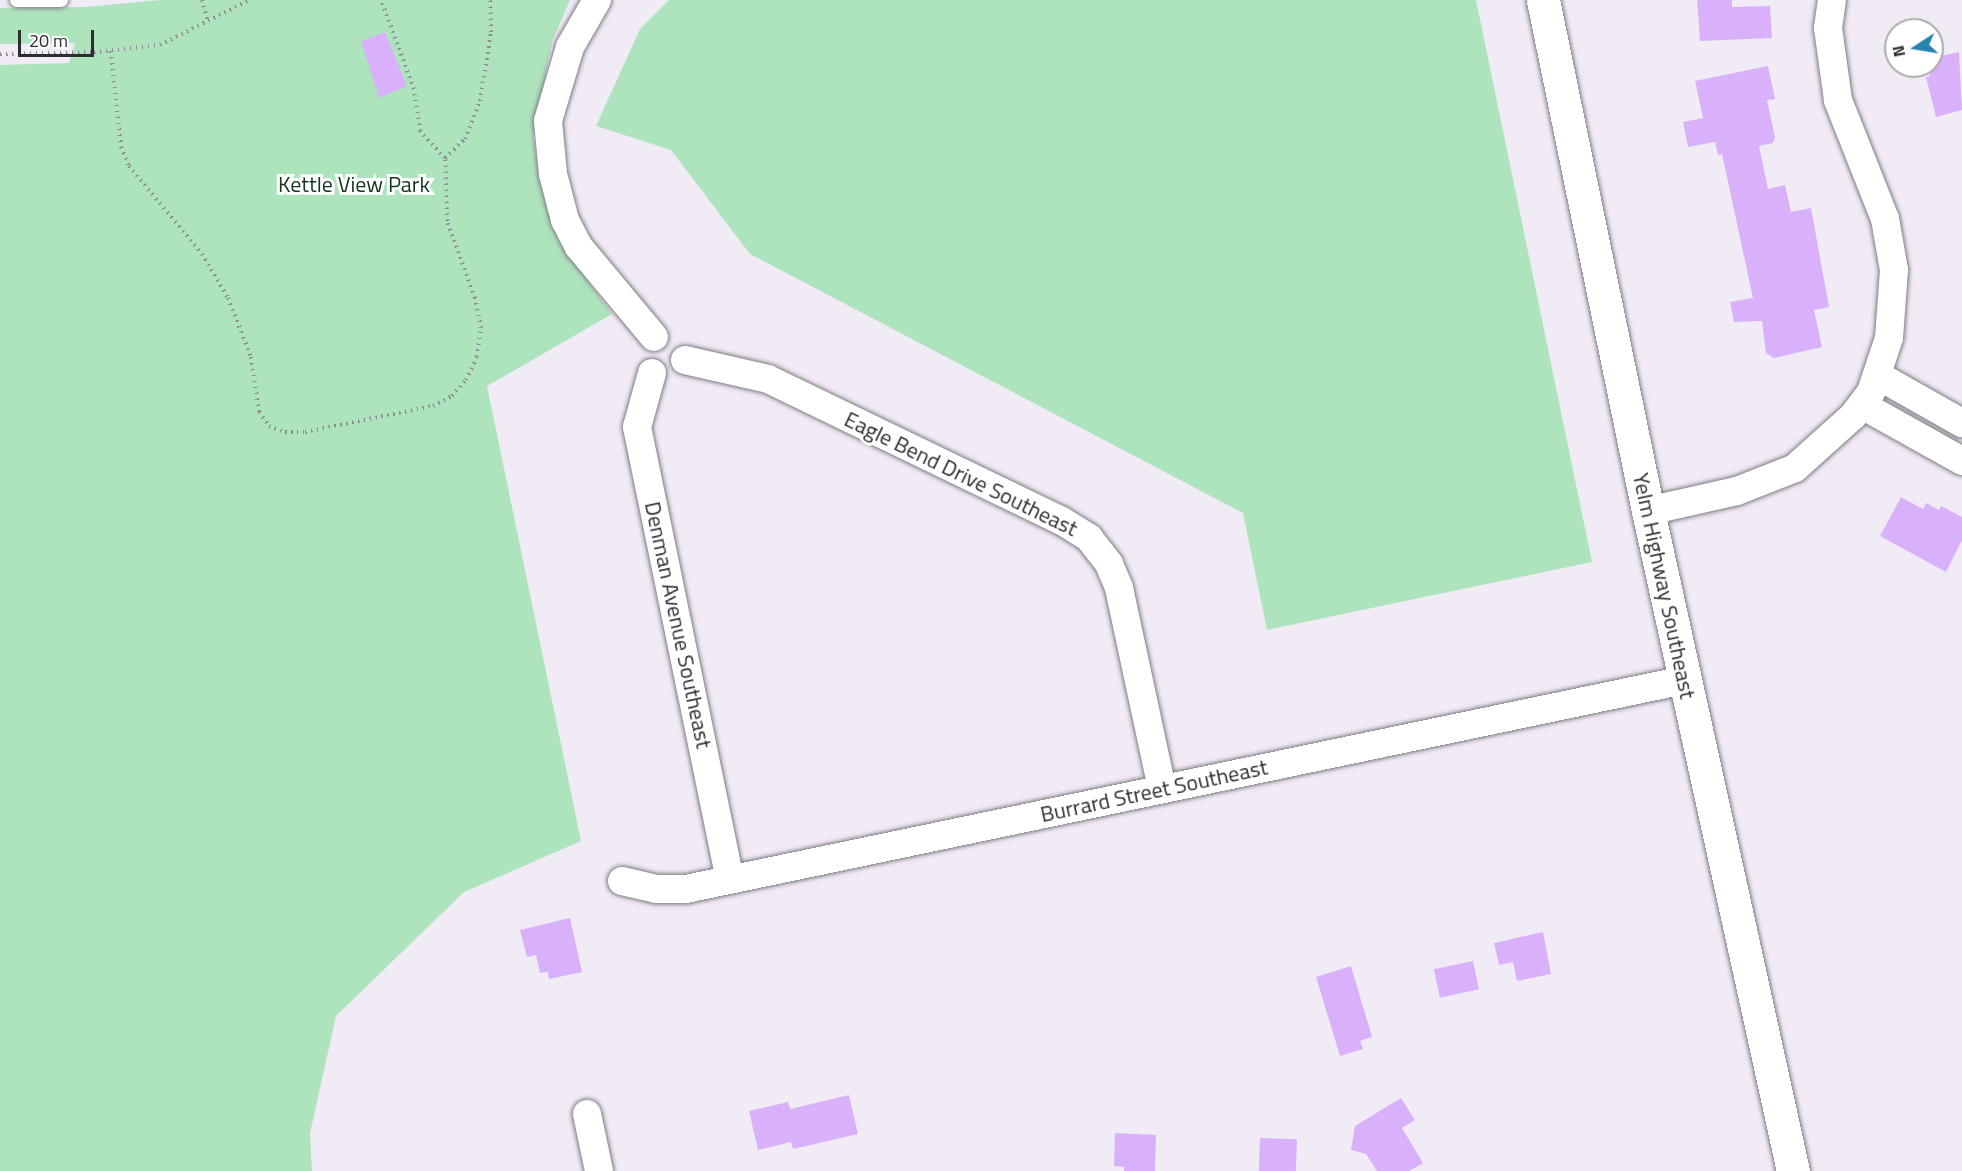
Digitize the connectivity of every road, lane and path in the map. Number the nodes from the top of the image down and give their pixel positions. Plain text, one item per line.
1 (17, 0) edge
2 (62, 0) edge
3 (202, 0) edge
4 (249, 0) edge
5 (381, 0) edge
6 (490, 0) edge
7 (597, 0) edge
8 (1543, 0) edge
9 (1832, 0) edge
10 (208, 23) junction
11 (111, 51) junction
12 (0, 54) edge
13 (445, 158) junction
14 (654, 337) junction
15 (685, 360) junction
16 (652, 373) junction
17 (1877, 375) junction
18 (1862, 405) junction
19 (1962, 423) edge
20 (1962, 461) edge
21 (1647, 511) junction
22 (1685, 680) junction
23 (1162, 789) junction
24 (730, 879) junction
25 (622, 881) dead end
26 (587, 1114) dead end
27 (599, 1171) edge
28 (1793, 1171) edge

1 - 2 lane
3 - 10 path
4 - 10 path
5 - 13 path
6 - 13 path
7 - 14 street
8 - 21 main road, Yelm Highway Southeast
9 - 17 street
10 - 11 path
11 - 12 path
11 - 13 path
14 - 15 street
14 - 16 street
15 - 16 street
15 - 23 street, Eagle Bend Drive Southeast
16 - 24 street, Denman Avenue Southeast
17 - 18 street
17 - 19 street
18 - 20 street
18 - 21 street
21 - 22 main road, Yelm Highway Southeast
22 - 23 street, Burrard Street Southeast
22 - 28 main road, Yelm Highway Southeast
23 - 24 street, Burrard Street Southeast
24 - 25 street, Burrard Street Southeast
26 - 27 street

